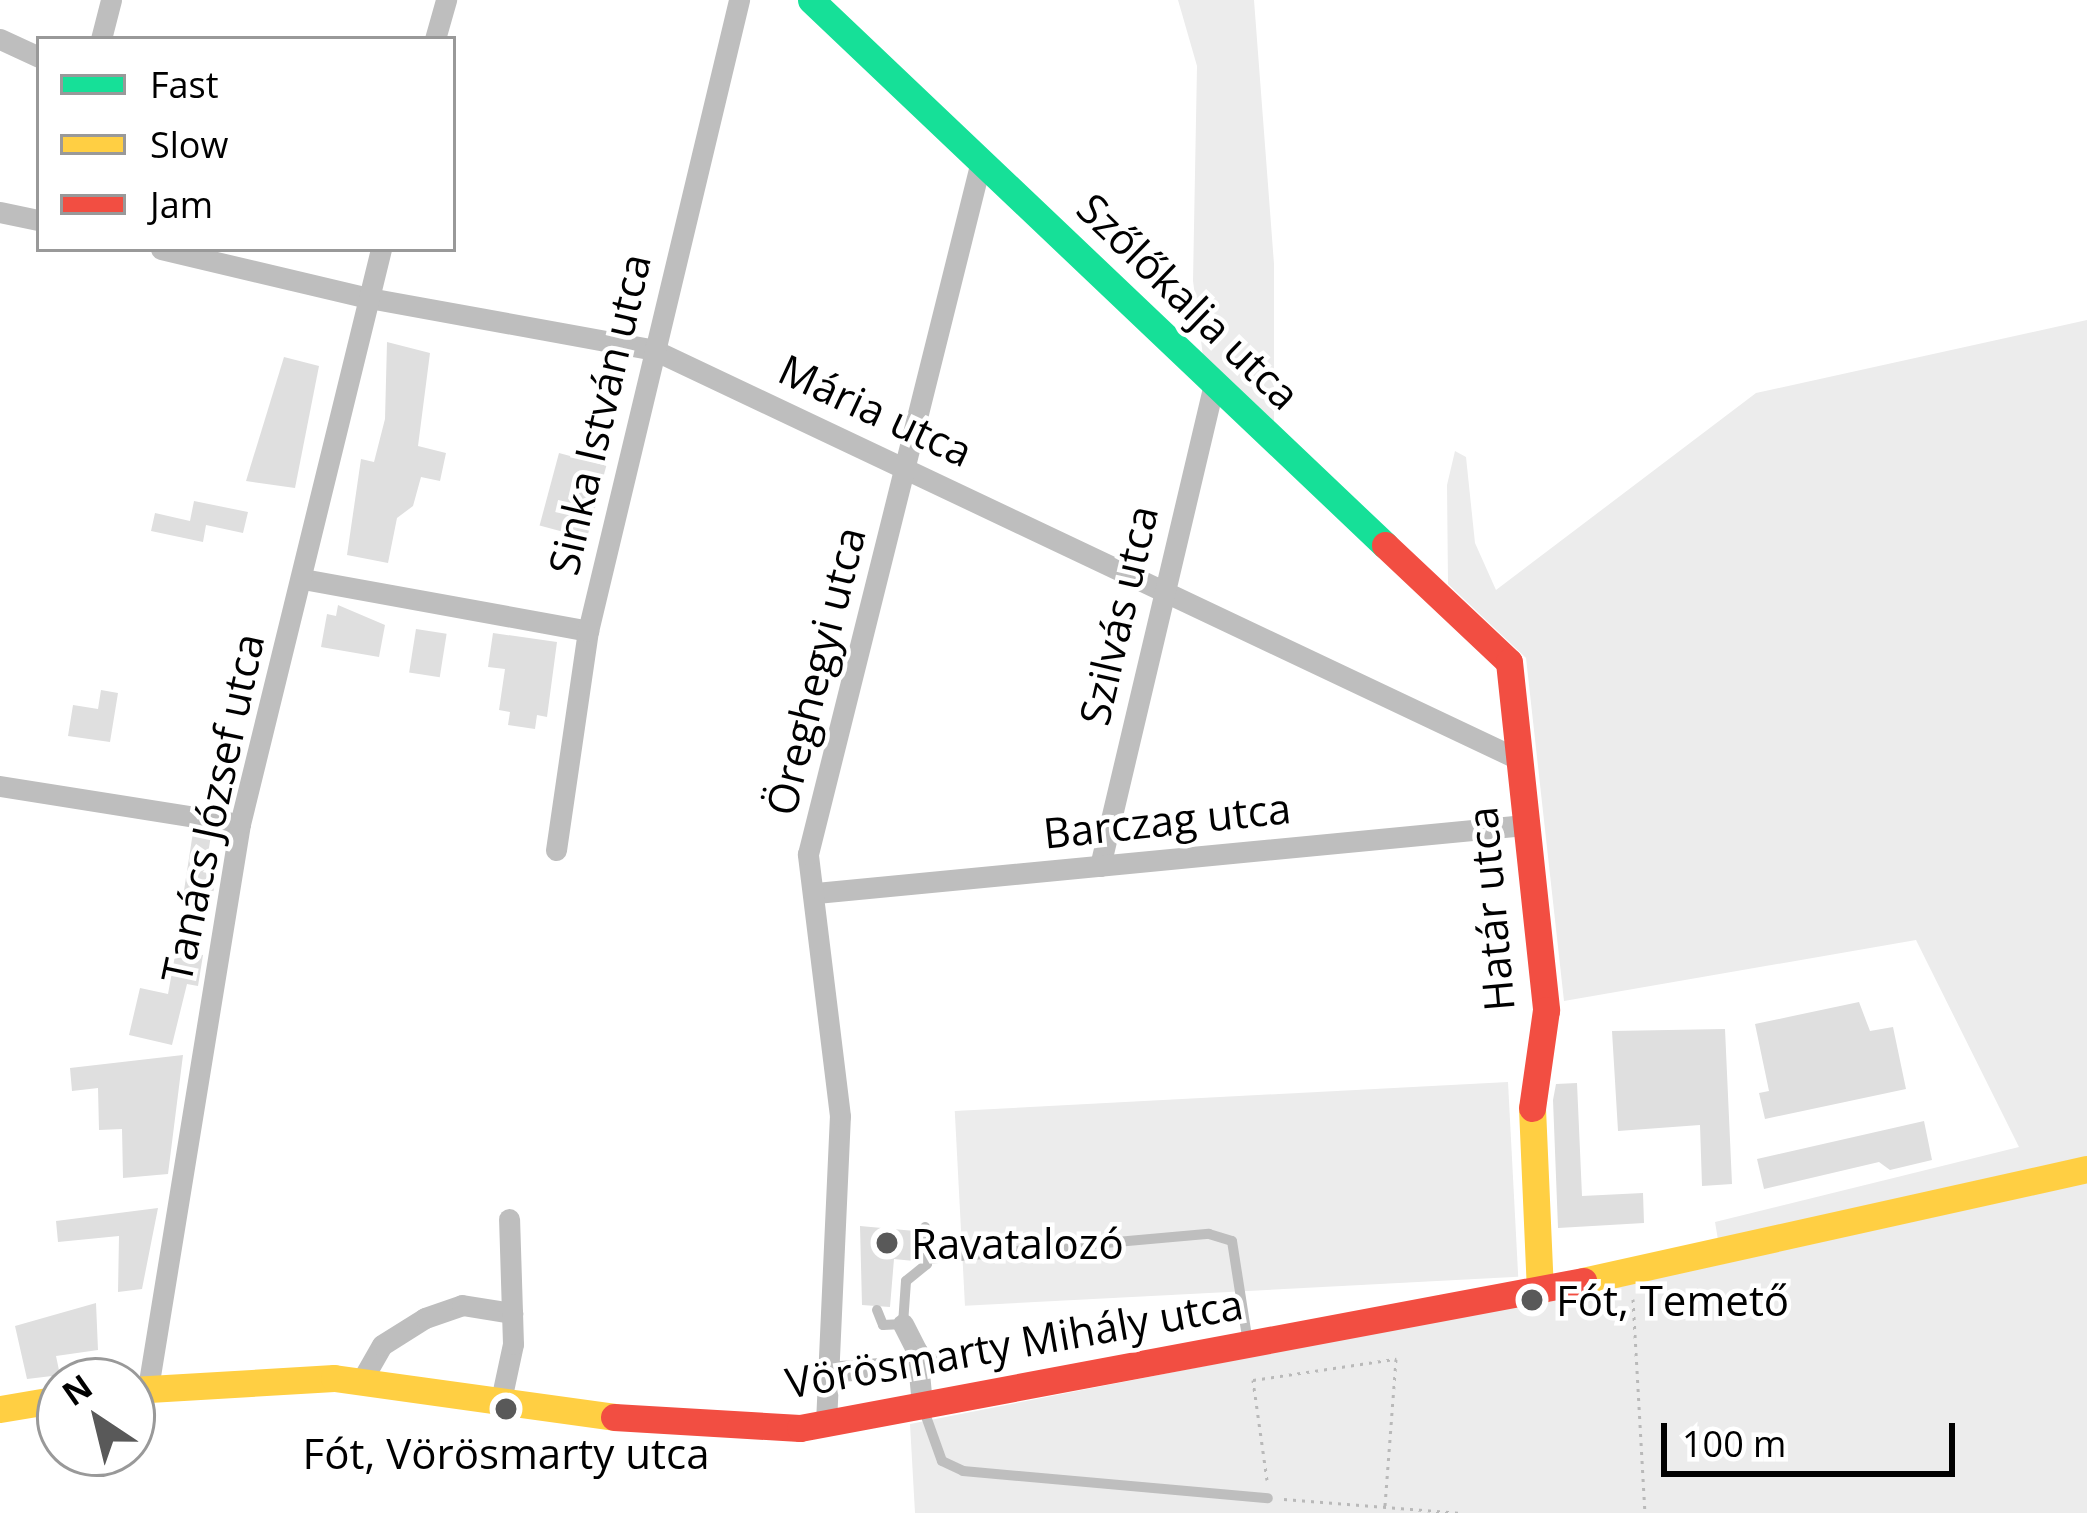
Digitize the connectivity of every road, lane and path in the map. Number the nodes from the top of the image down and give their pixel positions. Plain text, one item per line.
1 (111, 0) edge
2 (446, 0) edge
3 (740, 0) edge
4 (812, 0) edge
5 (102, 36) edge
6 (436, 36) edge
7 (0, 39) edge
8 (36, 56) edge
9 (981, 161) junction
10 (0, 212) edge
11 (36, 219) edge
12 (174, 252) edge
13 (380, 252) edge
14 (369, 298) junction
15 (654, 350) junction
16 (1214, 382) junction
17 (908, 466) junction
18 (302, 578) junction
19 (1163, 588) junction
20 (588, 631) junction
21 (1509, 662) joint
22 (1518, 759) junction
23 (0, 786) edge
24 (240, 824) junction
25 (1525, 825) junction
26 (556, 850) dead end
27 (1100, 866) junction
28 (816, 893) junction
29 (2087, 1169) edge
30 (509, 1220) dead end
31 (925, 1227) dead end
32 (927, 1258) junction
33 (1629, 1273) junction
34 (1540, 1292) junction
35 (878, 1310) dead end
36 (512, 1313) junction
37 (903, 1324) junction
38 (1248, 1343) junction
39 (146, 1357) edge
40 (943, 1363) dead end
41 (916, 1364) junction
42 (826, 1372) junction
43 (362, 1380) junction
44 (156, 1388) edge
45 (501, 1400) junction
46 (36, 1404) edge
47 (922, 1405) junction
48 (0, 1409) edge
49 (826, 1424) junction
50 (1275, 1498) junction
51 (1385, 1507) junction
52 (1462, 1513) edge
53 (1645, 1513) edge

1 - 5 street
2 - 6 street
3 - 15 street, Sinka István utca
4 - 9 main road, Szőlőkalja utca
7 - 8 street
9 - 16 main road, Szőlőkalja utca
9 - 17 street, Öreghegyi utca
10 - 11 street
12 - 14 street, Mária utca
13 - 14 street, Tanács József utca
14 - 15 street, Mária utca
14 - 18 street, Tanács József utca
15 - 17 street, Mária utca
15 - 20 street, Sinka István utca
16 - 19 street, Szilvás utca
16 - 21 main road, Szőlőkalja utca
17 - 19 street, Mária utca
17 - 28 street, Öreghegyi utca
18 - 20 street
18 - 24 street, Tanács József utca
19 - 22 street, Mária utca
19 - 27 street, Szilvás utca
20 - 26 street, Sinka István utca
21 - 22 main road, Határ utca
22 - 25 main road, Határ utca
23 - 24 street
24 - 39 street, Tanács József utca
25 - 27 street, Barczag utca
25 - 34 main road, Határ utca
27 - 28 street, Barczag utca
28 - 42 street, Öreghegyi utca
29 - 33 main road, Vörösmarty Mihály utca
30 - 36 street
31 - 32 lane
32 - 37 lane
32 - 38 lane
33 - 34 main road, Vörösmarty Mihály utca
33 - 53 path
34 - 38 main road, Vörösmarty Mihály utca
35 - 37 lane
36 - 43 street
36 - 45 street
37 - 41 street
38 - 47 main road, Vörösmarty Mihály utca
40 - 41 street
41 - 42 street
41 - 47 street
42 - 49 street, Öreghegyi utca
43 - 44 main road, Vörösmarty Mihály utca
43 - 45 main road, Vörösmarty Mihály utca
45 - 49 main road, Vörösmarty Mihály utca
46 - 48 main road
47 - 49 main road, Vörösmarty Mihály utca
47 - 50 lane
50 - 51 path
50 - 51 path
51 - 52 path

